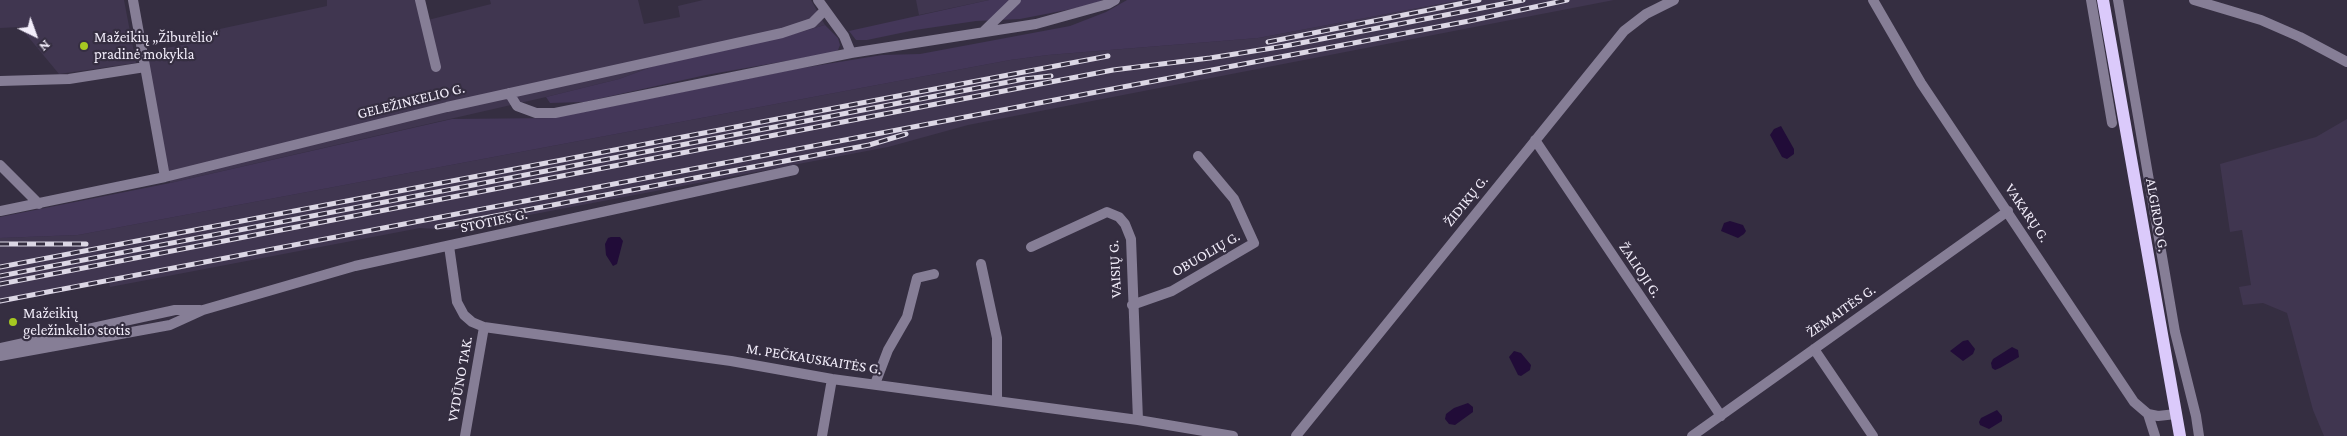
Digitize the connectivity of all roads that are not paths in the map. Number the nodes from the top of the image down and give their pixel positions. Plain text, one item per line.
1 (133, 0) edge
2 (420, 0) edge
3 (818, 0) edge
4 (1016, 0) edge
5 (1115, 0) edge
6 (1674, 0) edge
7 (1873, 0) edge
8 (2091, 0) edge
9 (2103, 0) edge
10 (2118, 0) edge
11 (2194, 0) edge
12 (824, 11) junction
13 (983, 32) junction
14 (852, 53) junction
15 (2347, 62) edge
16 (145, 67) junction
17 (436, 67) dead end
18 (0, 81) edge
19 (509, 93) junction
20 (2112, 123) dead end
21 (1535, 140) junction
22 (1198, 156) dead end
23 (0, 165) edge
24 (794, 170) dead end
25 (165, 177) junction
26 (39, 204) junction
27 (0, 211) edge
28 (2008, 211) junction
29 (449, 246) junction
30 (1031, 247) dead end
31 (981, 264) dead end
32 (934, 274) dead end
33 (1132, 305) junction
34 (203, 310) junction
35 (484, 327) junction
36 (0, 348) edge
37 (1814, 348) junction
38 (0, 356) edge
39 (832, 379) junction
40 (875, 384) junction
41 (997, 402) junction
42 (2148, 414) junction
43 (2176, 414) junction
44 (1721, 416) junction
45 (1138, 420) junction
46 (465, 436) edge
47 (822, 436) edge
48 (1232, 436) edge
49 (1296, 436) edge
50 (1692, 436) edge
51 (1872, 436) edge
52 (2155, 436) edge
53 (2180, 436) edge
54 (2199, 436) edge

1 - 16 street
2 - 17 street
3 - 12 street
4 - 13 street
5 - 13 street
6 - 21 street, ŽIDIKŲ G.
7 - 28 street, VAKARŲ G.
8 - 20 street
9 - 43 main road, ALGIRDO G.
10 - 54 street
11 - 15 street
12 - 14 street
12 - 19 street, GELEŽINKELIO G.
13 - 14 street
14 - 19 street
16 - 18 street
16 - 25 street
19 - 25 street, GELEŽINKELIO G.
21 - 44 street, ŽALIOJI G.
21 - 49 street, ŽIDIKŲ G.
22 - 33 street, OBUOLIŲ G.
23 - 26 street
24 - 29 street, STOTIES G.
25 - 26 street, GELEŽINKELIO G.
26 - 27 street, GELEŽINKELIO G.
28 - 37 street, ŽEMAITĖS G.
28 - 42 street, VAKARŲ G.
29 - 34 street, STOTIES G.
29 - 35 street, M. PEČKAUSKAITĖS G.
30 - 33 street, VAISIŲ G.
31 - 41 street
32 - 40 street
33 - 45 street, VAISIŲ G.
34 - 36 street, STOTIES G.
34 - 38 street, STOTIES G.
35 - 39 street, M. PEČKAUSKAITĖS G.
35 - 46 street, VYDŪNO TAK.
37 - 44 street, ŽEMAITĖS G.
37 - 51 street
39 - 40 street, M. PEČKAUSKAITĖS G.
39 - 47 street
40 - 41 street, M. PEČKAUSKAITĖS G.
41 - 45 street, M. PEČKAUSKAITĖS G.
42 - 43 street
42 - 52 street
43 - 53 main road, ALGIRDO G.
44 - 50 street, ŽEMAITĖS G.
45 - 48 street, M. PEČKAUSKAITĖS G.

